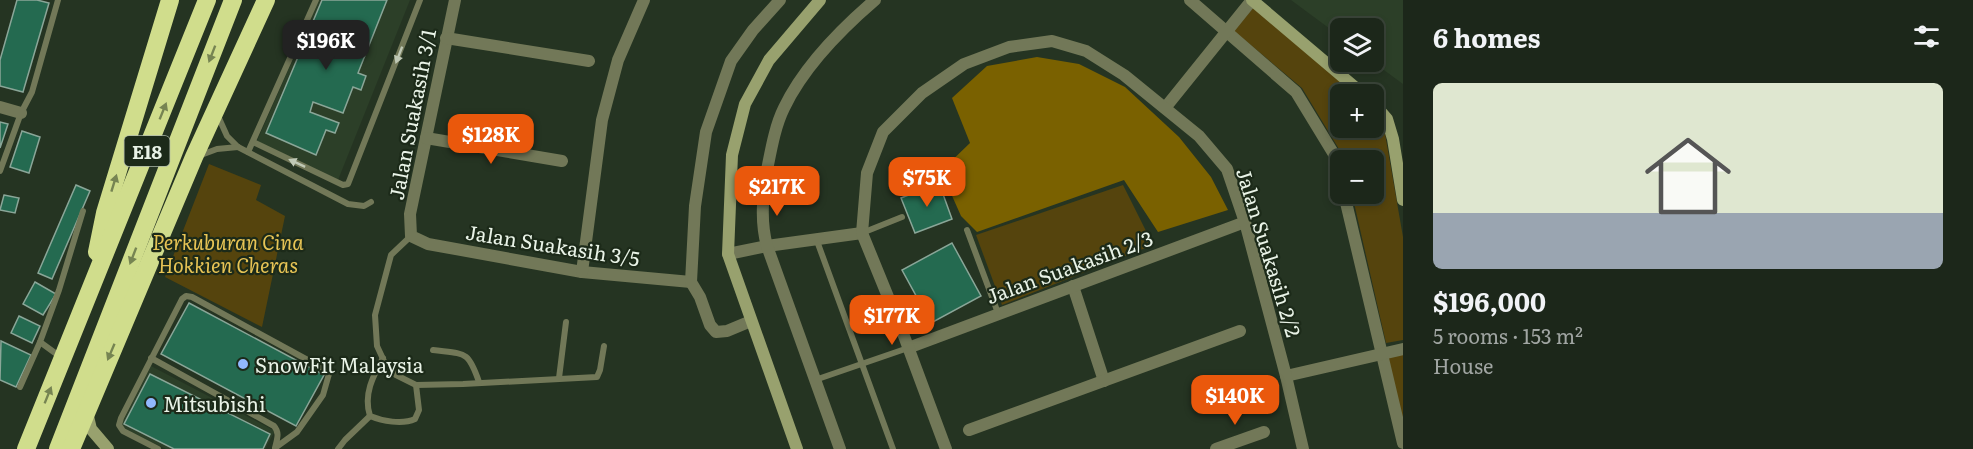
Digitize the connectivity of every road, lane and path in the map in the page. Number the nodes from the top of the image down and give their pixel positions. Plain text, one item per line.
1 (58, 0) edge
2 (170, 0) edge
3 (207, 0) edge
4 (233, 0) edge
5 (266, 0) edge
6 (316, 0) edge
7 (420, 0) edge
8 (454, 0) edge
9 (644, 0) edge
10 (780, 0) edge
11 (820, 0) edge
12 (874, 0) edge
13 (1190, 0) edge
14 (1252, 0) edge
15 (1227, 32) junction
16 (446, 38) junction
17 (589, 62) dead end
18 (1351, 84) edge
19 (0, 107) edge
20 (1165, 108) junction
21 (215, 110) junction
22 (21, 113) junction
23 (1384, 115) edge
24 (426, 138) junction
25 (252, 142) junction
26 (238, 147) junction
27 (1331, 150) edge
28 (248, 152) junction
29 (194, 157) junction
30 (562, 162) dead end
31 (0, 171) edge
32 (1403, 200) edge
33 (371, 202) dead end
34 (1346, 204) edge
35 (83, 211) dead end
36 (902, 217) dead end
37 (1245, 222) junction
38 (968, 231) dead end
39 (862, 233) junction
40 (411, 236) junction
41 (817, 241) junction
42 (767, 246) junction
43 (729, 254) junction
44 (582, 272) junction
45 (691, 282) junction
46 (1073, 286) junction
47 (86, 302) junction
48 (998, 313) junction
49 (751, 321) junction
50 (566, 322) dead end
51 (1240, 331) dead end
52 (40, 342) junction
53 (604, 346) dead end
54 (908, 348) junction
55 (1403, 349) edge
56 (433, 350) dead end
57 (1382, 353) junction
58 (62, 358) junction
59 (151, 358) junction
60 (383, 358) junction
61 (861, 363) junction
62 (1286, 376) junction
63 (559, 378) junction
64 (815, 380) junction
65 (1104, 381) junction
66 (479, 382) junction
67 (416, 385) junction
68 (20, 387) dead end
69 (86, 411) junction
70 (370, 416) junction
71 (969, 430) dead end
72 (1264, 432) dead end
73 (1403, 443) edge
74 (274, 448) edge
75 (26, 449) edge
76 (58, 449) edge
77 (71, 449) edge
78 (108, 449) edge
79 (158, 449) edge
80 (338, 449) edge
81 (797, 449) edge
82 (840, 449) edge
83 (893, 449) edge
84 (946, 449) edge
85 (1216, 449) edge
86 (1303, 449) edge

1 - 22 lane
47 -> 2 highway
47 -> 3 highway, E18
4 -> 76 highway, E18
5 - 21 highway
6 - 25 lane
7 -> 25 lane
8 - 16 street, Jalan Suakasih 3/1
9 - 44 street
10 - 45 street
11 - 43 street
12 - 42 street
13 - 15 street
14 - 15 street
14 - 18 street
15 - 20 street
15 - 27 street
16 - 17 street
16 - 24 street, Jalan Suakasih 3/1
19 - 22 street
20 - 37 street, Jalan Suakasih 2/2
20 - 39 street, Jalan Suakasih 2/2
21 - 26 lane
21 - 29 highway
22 - 31 lane
23 - 32 street
24 - 30 street
24 - 40 street, Jalan Suakasih 3/1
25 - 28 lane
26 - 28 lane
26 - 29 lane
28 - 33 lane
29 -> 69 highway
34 - 57 street
35 - 52 lane
36 - 39 lane
37 - 46 street, Jalan Suakasih 2/3
37 - 62 street, Jalan Suakasih 2/2
38 - 48 lane
39 - 41 street
39 - 54 street, Jalan Suakasih 2/2
40 - 44 street, Jalan Suakasih 3/5
40 - 60 lane
41 - 42 street
41 - 61 lane
42 - 43 street
42 - 64 street
43 - 49 street
44 - 45 street, Jalan Suakasih 3/5
45 - 49 street
46 - 48 street, Jalan Suakasih 2/3
46 - 65 street
47 - 58 highway, E18
48 - 54 street, Jalan Suakasih 2/3
49 - 81 street
50 - 63 lane
51 - 65 street
52 - 58 lane
52 - 68 lane
53 - 63 lane
54 - 61 lane
54 - 84 street, Jalan Suakasih 2/2
55 - 57 street
56 - 66 lane
57 - 62 street
57 - 73 street
75 -> 58 highway, E18
59 - 74 lane
59 - 74 lane
59 - 79 lane
60 - 67 lane
60 - 70 lane
61 - 64 lane
61 - 83 lane
62 - 86 street, Jalan Suakasih 2/2
63 - 66 lane
64 - 82 street
65 - 71 street
66 - 67 lane
67 - 70 lane
69 - 77 highway
69 - 78 street
70 - 80 lane
72 - 85 street

